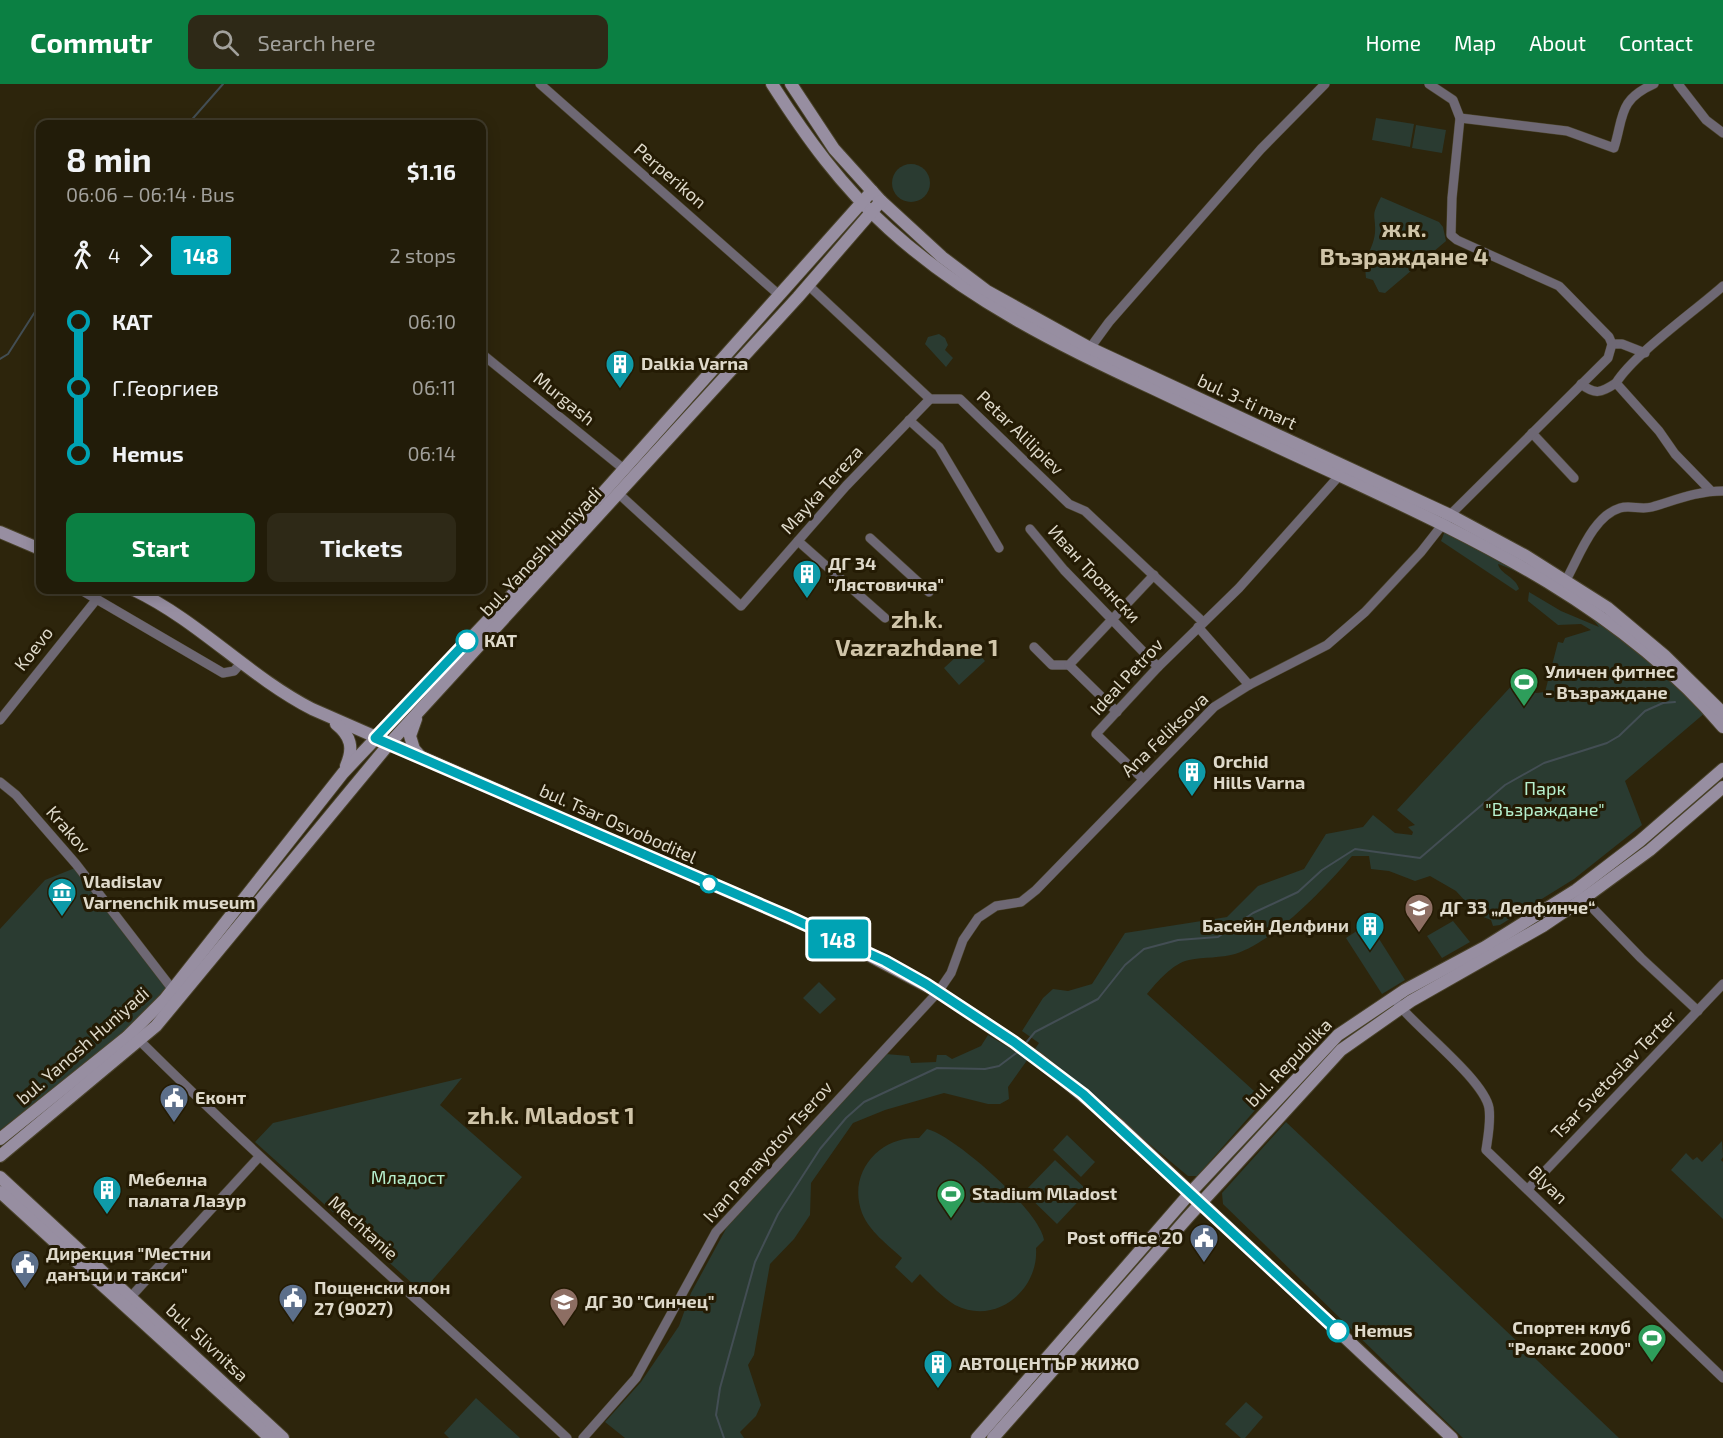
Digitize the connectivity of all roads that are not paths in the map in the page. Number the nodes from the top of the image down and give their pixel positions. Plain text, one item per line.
1 (540, 84) edge
2 (772, 84) edge
3 (790, 84) edge
4 (1325, 84) edge
5 (1429, 84) edge
6 (1654, 84) edge
7 (1678, 84) edge
8 (1642, 86) edge
9 (1460, 118) junction
10 (822, 133) junction
11 (1723, 133) edge
12 (809, 142) junction
13 (872, 191) junction
14 (881, 201) junction
15 (861, 202) junction
16 (870, 212) junction
17 (808, 285) junction
18 (1723, 286) edge
19 (778, 294) junction
20 (1612, 344) junction
21 (1090, 348) junction
22 (1645, 353) junction
23 (486, 357) edge
24 (1616, 383) junction
25 (1581, 384) junction
26 (930, 399) junction
27 (909, 420) junction
28 (1532, 433) junction
29 (625, 470) junction
30 (1339, 476) junction
31 (1574, 478) dead end
32 (1711, 491) junction
33 (1723, 491) edge
34 (619, 494) junction
35 (1446, 520) junction
36 (1030, 529) dead end
37 (0, 532) edge
38 (870, 538) dead end
39 (798, 541) junction
40 (999, 548) dead end
41 (36, 549) edge
42 (1154, 575) junction
43 (1566, 580) junction
44 (929, 592) dead end
45 (87, 594) edge
46 (142, 594) edge
47 (96, 600) junction
48 (885, 618) dead end
49 (1112, 619) junction
50 (1200, 625) junction
51 (1034, 647) dead end
52 (242, 662) junction
53 (1069, 665) junction
54 (1158, 667) junction
55 (1249, 685) junction
56 (423, 708) junction
57 (1117, 712) junction
58 (1723, 713) edge
59 (329, 718) junction
60 (0, 720) edge
61 (1723, 727) edge
62 (375, 738) junction
63 (389, 744) junction
64 (423, 759) junction
65 (1723, 769) edge
66 (343, 772) junction
67 (1143, 779) junction
68 (0, 782) edge
69 (1723, 787) edge
70 (1579, 894) junction
71 (1723, 984) edge
72 (173, 990) junction
73 (938, 992) junction
74 (1396, 1003) junction
75 (1698, 1011) junction
76 (140, 1041) junction
77 (0, 1139) edge
78 (0, 1156) edge
79 (259, 1157) junction
80 (0, 1177) edge
81 (1528, 1189) junction
82 (0, 1192) edge
83 (1191, 1192) junction
84 (1201, 1203) junction
85 (127, 1300) junction
86 (1723, 1378) edge
87 (270, 1438) edge
88 (283, 1438) edge
89 (567, 1438) edge
90 (583, 1438) edge
91 (977, 1438) edge
92 (993, 1438) edge
93 (1452, 1438) edge

1 - 19 street, Perperikon
2 - 12 street, bul. 3-ti mart
3 - 10 street, bul. 3-ti mart
4 - 21 street
5 - 9 street
6 - 8 street
7 - 11 street
8 - 9 street
9 - 20 street
10 - 12 street
10 - 13 street, bul. 3-ti mart
12 - 15 street, bul. 3-ti mart
13 - 14 street, bul. 3-ti mart
13 - 15 street, bul. Yanosh Huniyadi
14 - 16 street, bul. Yanosh Huniyadi
14 - 21 street, bul. 3-ti mart
15 - 16 street, bul. 3-ti mart
15 - 19 street, bul. Yanosh Huniyadi
16 - 17 street, bul. Yanosh Huniyadi
16 - 30 street, bul. 3-ti mart
17 - 26 street
17 - 34 street, bul. Yanosh Huniyadi
18 - 22 street
19 - 29 street, bul. Yanosh Huniyadi
20 - 22 street
20 - 25 street, Ana Feliksova
21 - 35 street, bul. 3-ti mart
22 - 24 street
23 - 29 street, Murgash
24 - 25 street
24 - 32 street
25 - 28 street, Ana Feliksova
26 - 27 street, Mayka Tereza
26 - 42 street, Petar Alilipiev
27 - 39 street, Mayka Tereza
27 - 40 street
28 - 31 street
28 - 35 street, Ana Feliksova
29 - 62 street, bul. Yanosh Huniyadi
30 - 35 street, bul. 3-ti mart
30 - 50 street, Ideal Petrov
32 - 33 street
32 - 43 street
34 - 39 street, Mayka Tereza
34 - 56 street, bul. Yanosh Huniyadi
35 - 43 street, bul. 3-ti mart
35 - 55 street, Ana Feliksova
35 - 61 street, bul. 3-ti mart
36 - 49 street, Иван Троянски
37 - 41 street
38 - 44 street
39 - 48 street
42 - 49 street
42 - 50 street, Petar Alilipiev
43 - 58 street, bul. 3-ti mart
45 - 47 street
46 - 52 street, bul. Tsar Osvoboditel
47 - 52 street
47 - 60 street, Koevo
49 - 53 street
49 - 54 street, Иван Троянски
50 - 54 street, Ideal Petrov
50 - 55 street, Petar Alilipiev
51 - 53 street
52 - 59 street, bul. Tsar Osvoboditel
53 - 57 street
54 - 57 street, Ideal Petrov
55 - 67 street, Ana Feliksova
56 - 63 street, bul. Yanosh Huniyadi
56 - 64 street
57 - 67 street, Ideal Petrov
59 - 62 street, bul. Tsar Osvoboditel
59 - 66 street
62 - 63 street, bul. Tsar Osvoboditel
62 - 66 street, bul. Yanosh Huniyadi
63 - 64 street, bul. Tsar Osvoboditel
63 - 76 street, bul. Yanosh Huniyadi
64 - 73 street, bul. Tsar Osvoboditel
65 - 70 street, bul. Republika
66 - 72 street, bul. Yanosh Huniyadi
67 - 73 street, Ana Feliksova
68 - 72 street, Krakov
69 - 70 street, bul. Republika
70 - 74 street, bul. Republika
70 - 75 street
71 - 75 street, Tsar Svetoslav Terter
72 - 77 street, bul. Yanosh Huniyadi
73 - 83 street, bul. Tsar Osvoboditel
73 - 90 street, Ivan Panayotov Tserov
74 - 81 street, Blyan
74 - 83 street, bul. Republika
74 - 84 street, bul. Republika
75 - 81 street, Tsar Svetoslav Terter
76 - 78 street, bul. Yanosh Huniyadi
76 - 79 street, Mechtanie
79 - 85 street
79 - 89 street, Mechtanie
80 - 85 street, bul. Slivnitsa
81 - 86 street, Blyan
82 - 85 street, bul. Slivnitsa
83 - 84 street, bul. Tsar Osvoboditel
83 - 91 street, bul. Republika
84 - 92 street, bul. Republika
84 - 93 street, bul. Tsar Osvoboditel
85 - 87 street, bul. Slivnitsa
85 - 88 street, bul. Slivnitsa

